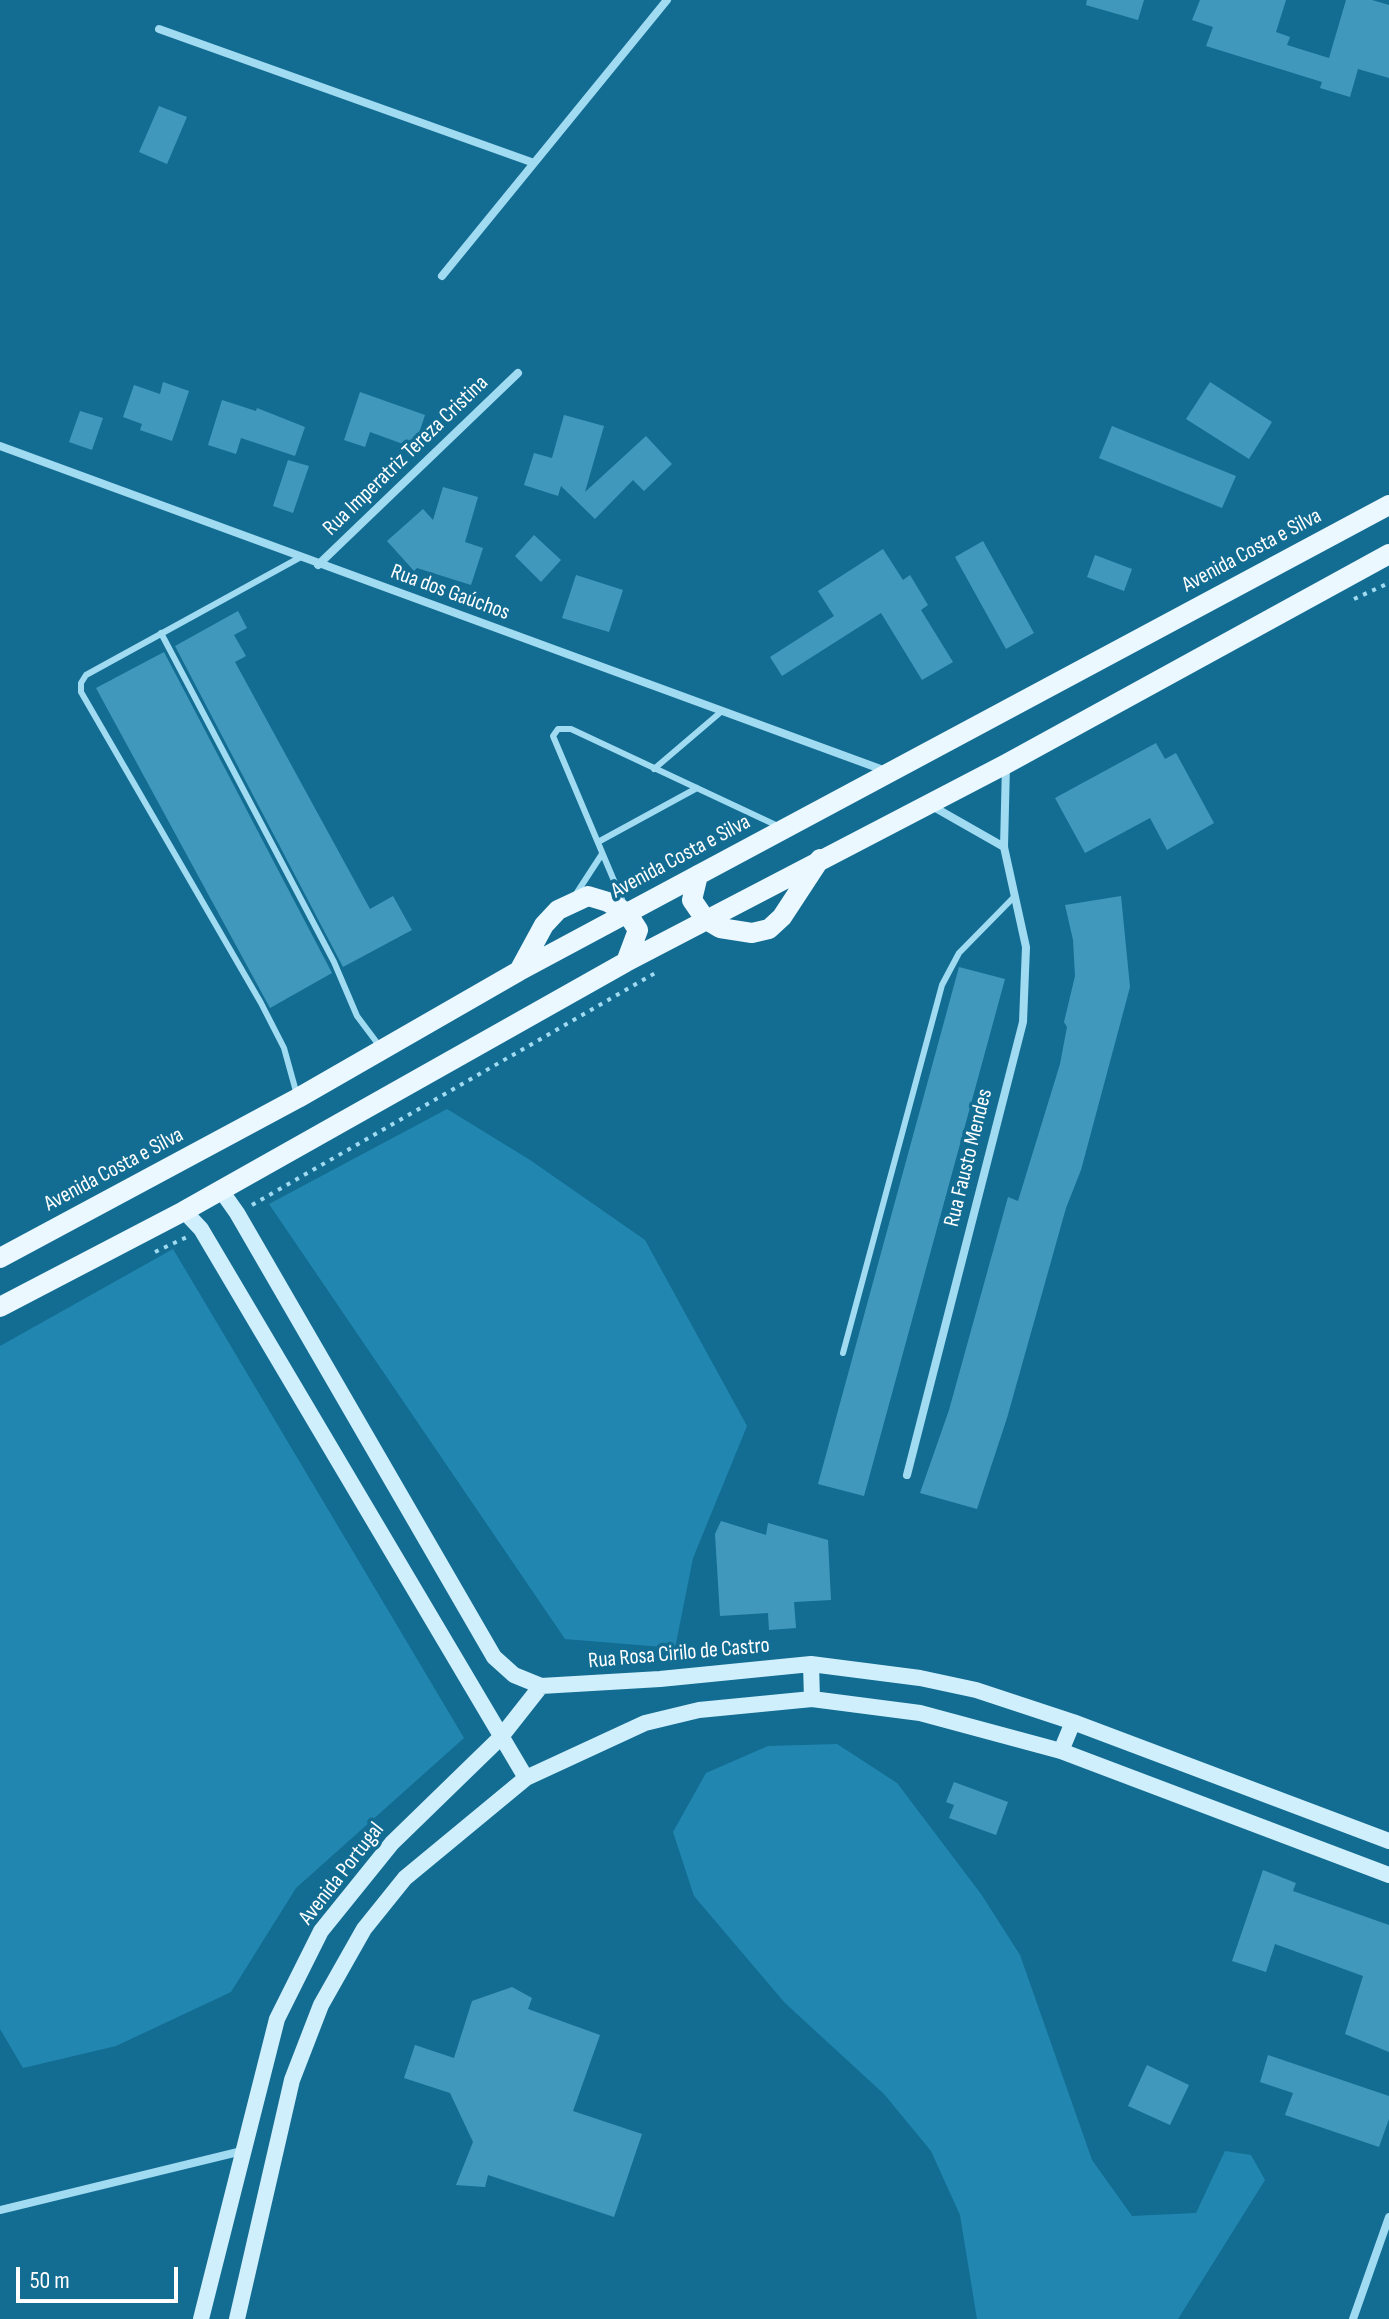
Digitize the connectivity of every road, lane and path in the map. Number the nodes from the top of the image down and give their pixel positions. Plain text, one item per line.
1 (667, 0) edge
2 (159, 29) dead end
3 (534, 163) junction
4 (442, 276) dead end
5 (518, 373) dead end
6 (0, 446) edge
7 (1389, 505) edge
8 (1389, 554) edge
9 (299, 558) junction
10 (318, 565) junction
11 (1389, 583) edge
12 (1345, 603) dead end
13 (161, 633) junction
14 (722, 711) junction
15 (1006, 764) junction
16 (654, 769) junction
17 (889, 772) junction
18 (697, 788) junction
19 (928, 804) junction
20 (783, 829) junction
21 (598, 842) junction
22 (1004, 847) junction
23 (602, 854) junction
24 (821, 857) junction
25 (698, 875) junction
26 (1015, 896) junction
27 (571, 901) junction
28 (627, 913) junction
29 (705, 919) junction
30 (626, 962) junction
31 (519, 971) junction
32 (658, 971) dead end
33 (383, 1051) junction
34 (298, 1098) junction
35 (220, 1189) junction
36 (184, 1211) junction
37 (237, 1213) junction
38 (201, 1229) junction
39 (153, 1253) dead end
40 (0, 1258) edge
41 (0, 1307) edge
42 (843, 1353) dead end
43 (907, 1475) dead end
44 (811, 1664) junction
45 (541, 1686) junction
46 (812, 1699) junction
47 (1073, 1722) junction
48 (500, 1738) junction
49 (1061, 1751) junction
50 (526, 1778) junction
51 (1389, 1841) edge
52 (1389, 1875) edge
53 (242, 2151) junction
54 (0, 2210) edge
55 (1389, 2217) edge
56 (201, 2319) edge
57 (237, 2319) edge
58 (1353, 2319) edge

1 - 3 street
2 - 3 street
3 - 4 street
5 - 10 street, Rua Imperatriz Tereza Cristina
6 - 9 street, Rua dos Gaúchos
7 - 17 main road, Avenida Costa e Silva
8 - 15 main road
9 - 10 street, Rua dos Gaúchos
9 - 13 lane
10 - 14 street, Rua dos Gaúchos
11 - 12 path
13 - 33 lane
13 - 34 lane
14 - 16 lane
14 - 17 street, Rua dos Gaúchos
15 - 19 main road
15 - 22 street, Rua Fausto Mendes
16 - 18 lane
16 - 21 lane
17 - 20 main road, Avenida Costa e Silva
18 - 20 lane
18 - 21 lane
19 - 22 street
19 - 24 main road
20 - 25 main road, Avenida Costa e Silva
21 - 23 lane
22 - 26 street, Rua Fausto Mendes
23 - 27 lane
23 - 28 lane
24 - 29 main road
24 - 29 main road
25 - 28 main road, Avenida Costa e Silva
25 - 29 main road
26 - 42 lane
26 - 43 street, Rua Fausto Mendes
27 - 28 main road
27 - 31 main road
28 - 30 main road
28 - 31 main road, Avenida Costa e Silva
29 - 30 main road
30 - 35 main road
31 - 33 main road, Avenida Costa e Silva
32 - 37 path
33 - 34 main road, Avenida Costa e Silva
34 - 40 main road, Avenida Costa e Silva
35 - 36 main road
35 - 37 main road
36 - 38 main road
36 - 41 main road
37 - 45 main road
38 - 39 path
38 - 48 main road
44 - 45 main road, Rua Rosa Cirilo de Castro
44 - 46 main road
44 - 47 main road, Rua Rosa Cirilo de Castro
45 - 48 main road, Avenida Portugal
46 - 49 main road
46 - 50 main road
47 - 49 main road
47 - 51 main road, Rua Rosa Cirilo de Castro
48 - 50 main road
48 - 53 main road, Avenida Portugal
49 - 52 main road
50 - 57 main road
53 - 54 street
53 - 56 main road, Avenida Portugal
55 - 58 street

